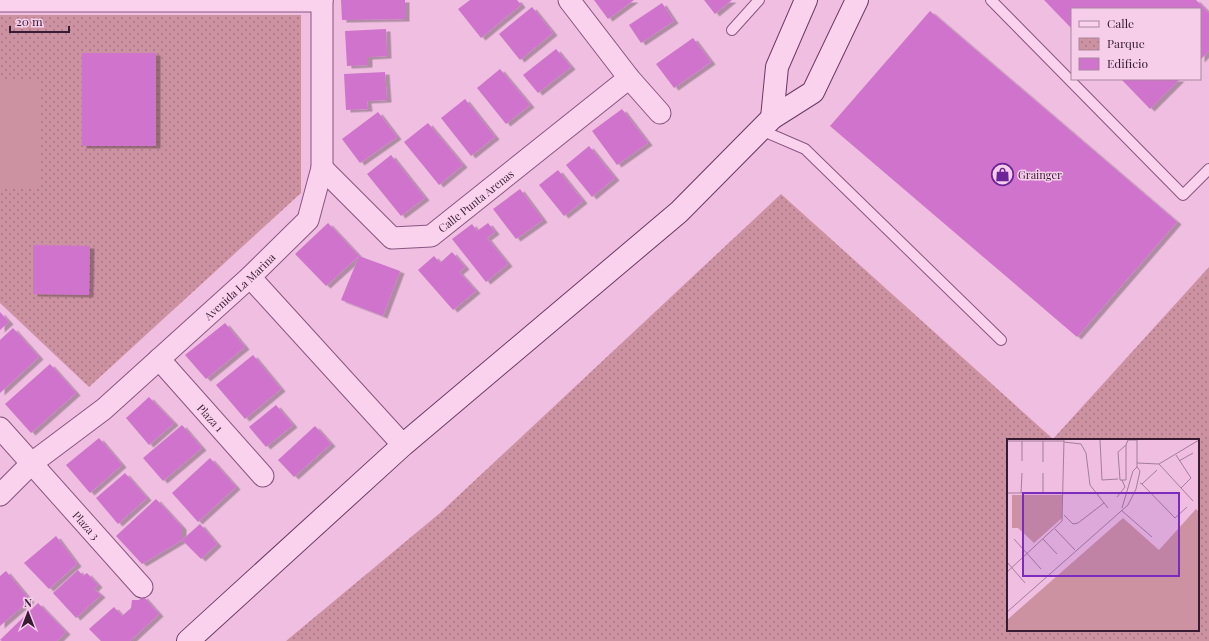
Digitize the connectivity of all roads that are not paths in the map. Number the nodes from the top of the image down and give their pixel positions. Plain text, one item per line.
1 (156, 0) edge
2 (322, 0) edge
3 (569, 0) edge
4 (759, 0) edge
5 (806, 0) edge
6 (857, 0) edge
7 (992, 0) edge
8 (0, 1) edge
9 (732, 30) dead end
10 (629, 78) junction
11 (660, 113) dead end
12 (767, 124) junction
13 (322, 168) junction
14 (1209, 169) edge
15 (250, 277) junction
16 (1001, 340) dead end
17 (159, 359) junction
18 (0, 428) edge
19 (403, 445) junction
20 (32, 463) junction
21 (263, 476) dead end
22 (0, 495) edge
23 (142, 587) dead end
24 (188, 641) edge

1 - 2 street
1 - 8 street
2 - 13 street, Avenida La Marina
3 - 10 street
4 - 9 lane
5 - 12 street
6 - 12 street
7 - 14 lane
10 - 11 street
10 - 13 street, Calle Punta Arenas
12 - 16 lane
12 - 19 street
13 - 15 street, Avenida La Marina
15 - 17 street, Avenida La Marina
15 - 19 street
17 - 20 street, Avenida La Marina
17 - 21 street, Plaza 1
18 - 20 street, Plaza 3
19 - 24 street
20 - 22 street, Avenida La Marina
20 - 23 street, Plaza 3

